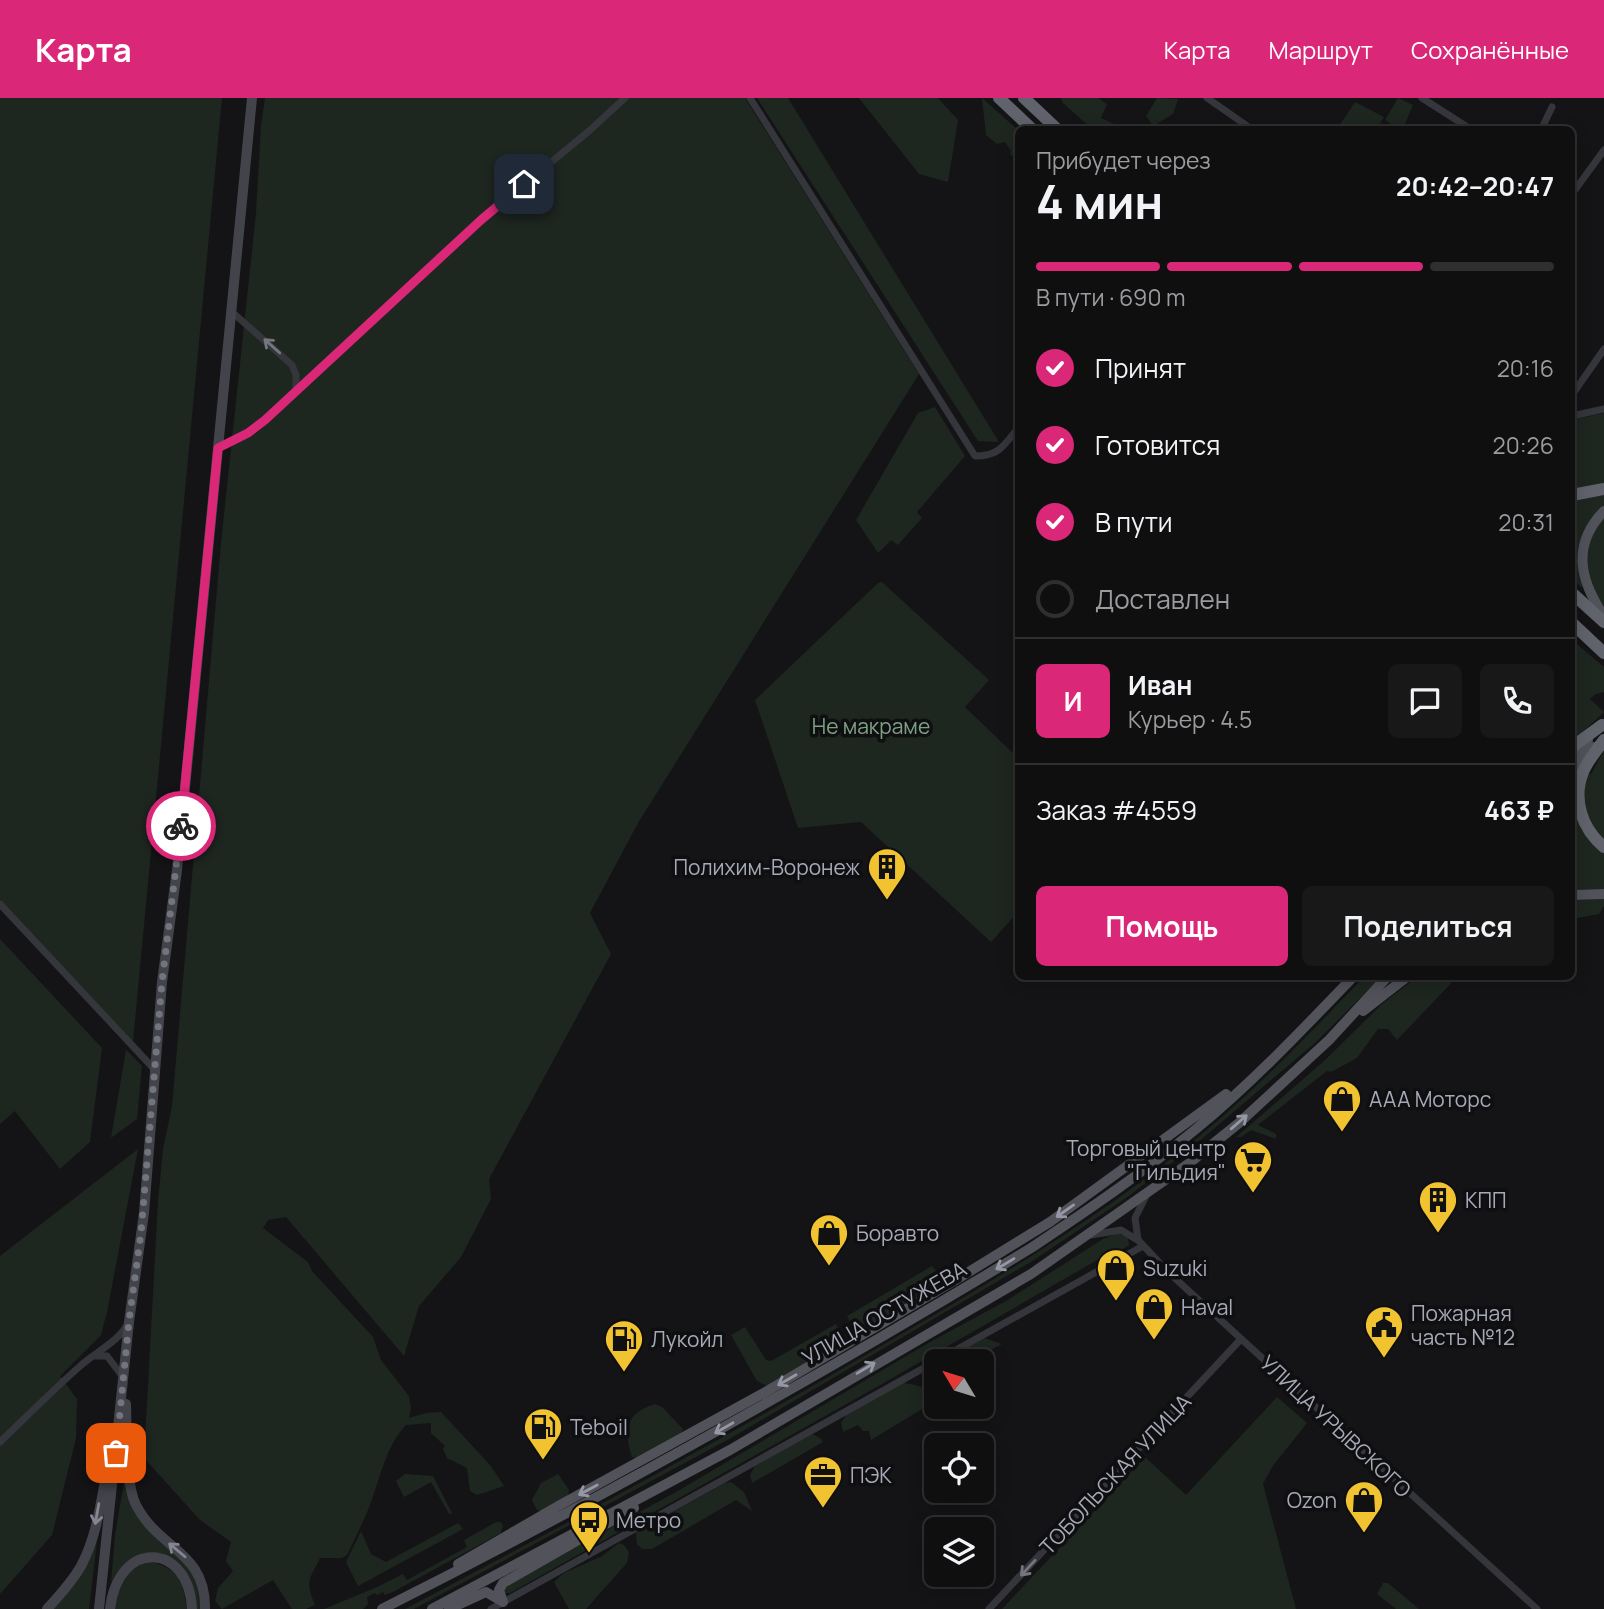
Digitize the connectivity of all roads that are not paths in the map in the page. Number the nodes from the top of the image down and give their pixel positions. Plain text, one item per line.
1 (252, 98) edge
2 (625, 98) edge
3 (750, 98) edge
4 (999, 98) edge
5 (1024, 98) edge
6 (1207, 98) edge
7 (1422, 98) edge
8 (1552, 107) dead end
9 (1029, 126) edge
10 (1054, 126) edge
11 (1246, 126) edge
12 (1466, 126) edge
13 (1543, 126) edge
14 (1604, 150) edge
15 (1575, 190) edge
16 (232, 312) junction
17 (1604, 349) edge
18 (296, 390) junction
19 (1575, 391) edge
20 (1604, 409) edge
21 (1575, 415) edge
22 (1015, 431) edge
23 (218, 448) junction
24 (1604, 489) edge
25 (1575, 494) edge
26 (1604, 511) edge
27 (1575, 596) edge
28 (1604, 616) edge
29 (1604, 622) edge
30 (1575, 626) edge
31 (1575, 635) edge
32 (1602, 651) edge
33 (1603, 731) edge
34 (1575, 745) edge
35 (1575, 755) edge
36 (1575, 766) edge
37 (1604, 847) edge
38 (1604, 894) edge
39 (1575, 895) edge
40 (0, 904) edge
41 (1342, 980) edge
42 (1350, 980) edge
43 (1384, 980) edge
44 (1403, 980) edge
45 (1322, 1010) junction
46 (1329, 1040) junction
47 (156, 1072) junction
48 (1152, 1189) junction
49 (1086, 1237) junction
50 (1141, 1243) junction
51 (129, 1321) junction
52 (1241, 1339) junction
53 (93, 1357) junction
54 (124, 1379) junction
55 (121, 1399) junction
56 (0, 1442) edge
57 (730, 1450) junction
58 (503, 1602) junction
59 (47, 1609) edge
60 (99, 1609) edge
61 (110, 1609) edge
62 (192, 1609) edge
63 (205, 1609) edge
64 (382, 1609) edge
65 (432, 1609) edge
66 (449, 1609) edge
67 (491, 1609) edge
68 (989, 1609) edge
69 (1537, 1609) edge

1 - 16 street
2 - 18 street
3 - 22 street
4 - 9 highway
5 - 10 highway
6 - 11 street
7 - 12 street
8 - 13 street
14 - 15 street
18 -> 16 street
16 - 23 street
17 - 19 street
18 - 23 street
20 - 21 street
23 - 47 street
24 - 25 highway
26 - 28 main road
27 - 29 highway
30 - 32 highway
31 - 32 highway
33 - 34 highway
33 - 35 main road
33 - 36 main road
33 - 37 highway
38 - 39 main road
40 - 47 street
41 - 45 main road
42 - 45 main road, УЛИЦА ОСТУЖЕВА
43 - 46 main road, УЛИЦА ОСТУЖЕВА
44 - 46 main road
45 -> 64 main road, УЛИЦА ОСТУЖЕВА
48 -> 46 main road, УЛИЦА ОСТУЖЕВА
47 - 51 street
48 - 49 main road, УЛИЦА ОСТУЖЕВА
48 - 50 street
49 - 50 street
57 -> 49 main road, УЛИЦА ОСТУЖЕВА
50 - 52 street, УЛИЦА УРЫВСКОГО
50 - 58 street
51 - 53 street
51 - 54 street
52 -> 68 street, ТОБОЛЬСКАЯ УЛИЦА
52 - 69 street, УЛИЦА УРЫВСКОГО
53 - 54 street
53 - 56 street
54 - 55 street
63 -> 54 street
55 -> 59 street
55 - 60 street
57 - 58 main road
57 - 65 main road, УЛИЦА ОСТУЖЕВА
58 - 66 main road
58 - 67 street
61 - 62 street

